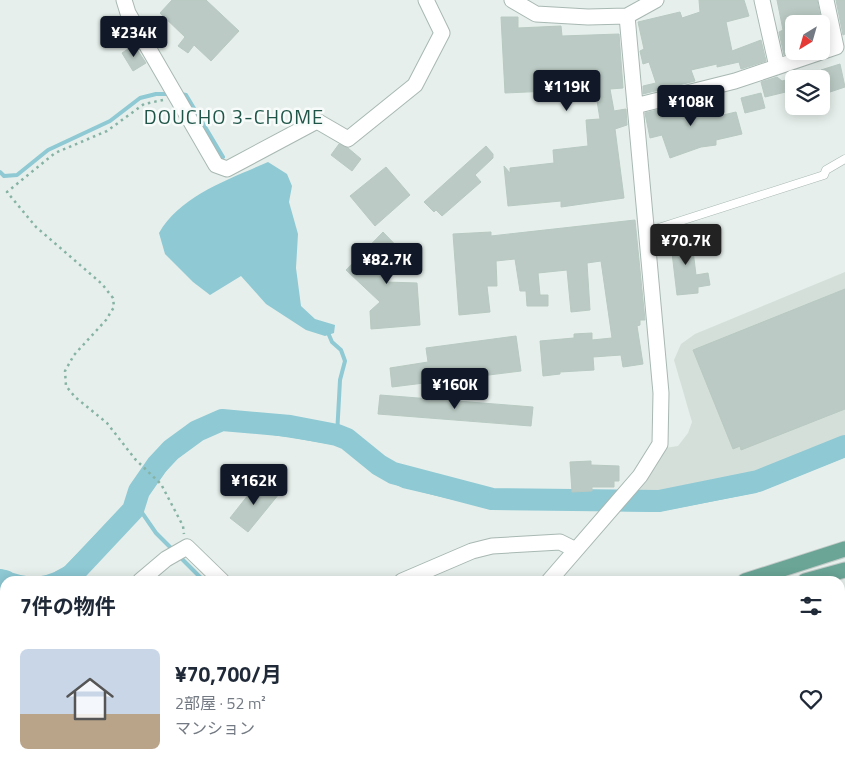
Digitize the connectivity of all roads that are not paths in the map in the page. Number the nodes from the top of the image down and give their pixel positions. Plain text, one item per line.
1 (124, 0) edge
2 (426, 0) edge
3 (512, 0) edge
4 (656, 0) edge
5 (762, 0) edge
6 (826, 0) edge
7 (627, 16) junction
8 (777, 67) junction
9 (635, 106) junction
10 (845, 159) edge
11 (646, 232) junction
12 (845, 549) edge
13 (576, 550) junction
14 (845, 570) edge
15 (146, 576) edge
16 (216, 576) edge
17 (414, 576) edge
18 (553, 576) edge
19 (761, 576) edge
20 (823, 576) edge

1 - 2 street
3 - 7 street
4 - 7 street
5 - 8 street
6 - 8 street
7 - 9 street
8 - 9 street
9 - 11 street
10 - 11 lane
11 - 13 street
12 - 19 main road
13 - 17 street
13 - 18 street
14 - 20 main road
15 - 16 street

